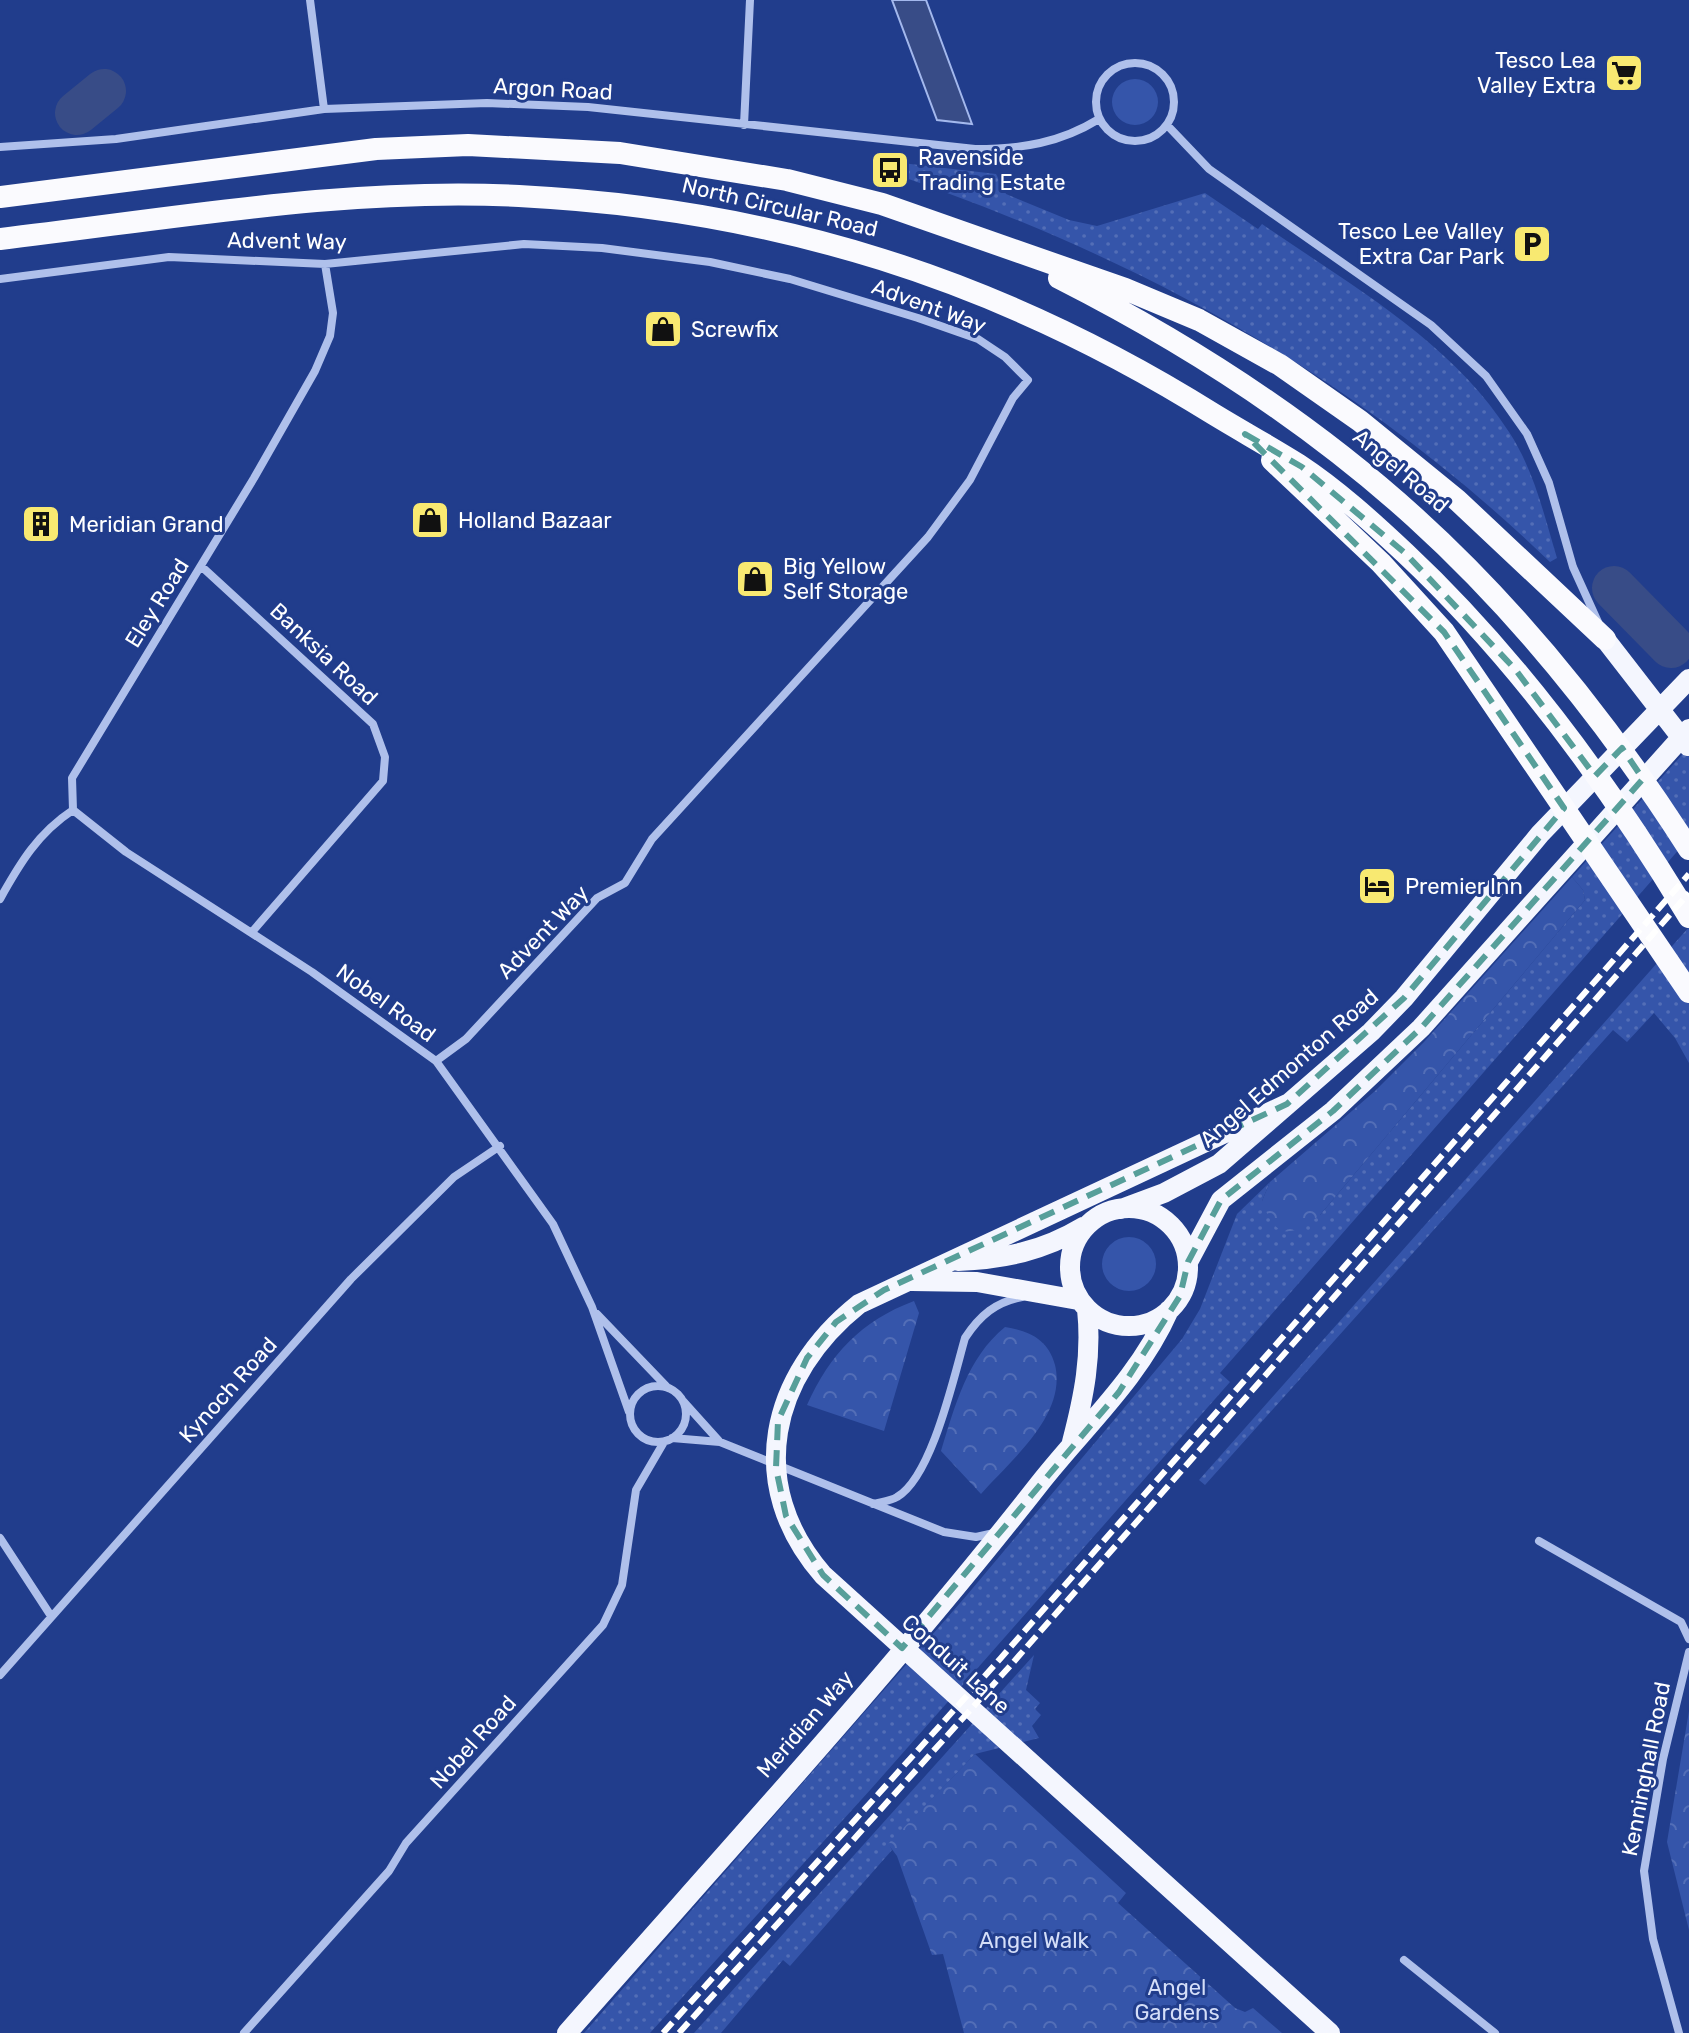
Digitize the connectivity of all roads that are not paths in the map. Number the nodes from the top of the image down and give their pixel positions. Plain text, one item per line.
1 (310, 0) edge
2 (750, 0) edge
3 (324, 109) junction
4 (1099, 119) junction
5 (744, 125) junction
6 (1167, 125) junction
7 (0, 147) edge
8 (0, 197) edge
9 (0, 239) edge
10 (985, 241) junction
11 (325, 264) junction
12 (0, 279) edge
13 (1245, 434) junction
14 (201, 566) junction
15 (1585, 609) junction
16 (1605, 639) joint
17 (1689, 679) edge
18 (1689, 729) edge
19 (1689, 747) edge
20 (73, 810) junction
21 (1689, 849) edge
22 (0, 899) edge
23 (1689, 917) edge
24 (252, 932) junction
25 (1689, 992) edge
26 (436, 1061) junction
27 (1287, 1104) junction
28 (500, 1146) junction
29 (1121, 1209) junction
30 (1089, 1223) junction
31 (946, 1262) junction
32 (1188, 1262) junction
33 (908, 1281) junction
34 (1051, 1294) junction
35 (1082, 1304) junction
36 (592, 1307) junction
37 (1169, 1310) junction
38 (668, 1388) junction
39 (679, 1396) junction
40 (629, 1412) junction
41 (668, 1440) junction
42 (720, 1442) junction
43 (1072, 1442) junction
44 (873, 1504) junction
45 (1002, 1531) junction
46 (0, 1538) edge
47 (1539, 1541) dead end
48 (51, 1616) junction
49 (1689, 1639) edge
50 (1689, 1652) edge
51 (0, 1675) edge
52 (1404, 1960) dead end
53 (244, 2033) edge
54 (567, 2033) edge
55 (1330, 2033) edge
56 (1495, 2033) edge
57 (1679, 2033) edge

1 - 3 street
2 - 5 street
3 - 5 street, Argon Road
3 - 7 street, Argon Road
4 - 5 street, Argon Road
4 - 6 street
4 - 6 street
6 - 15 street
8 - 10 highway, North Circular Road
9 - 13 highway, North Circular Road
10 - 15 highway
10 - 21 highway, Angel Road
11 - 12 street, Advent Way
11 - 14 street, Eley Road
11 - 26 street, Advent Way
13 - 23 highway
13 - 25 highway
14 - 20 street, Eley Road
14 - 24 street, Banksia Road
15 - 16 highway
16 - 19 main road
17 - 27 main road, Angel Edmonton Road
18 - 32 main road
20 - 22 street
20 - 24 street, Nobel Road
24 - 26 street, Nobel Road
26 - 28 street, Nobel Road
27 - 29 main road, Angel Edmonton Road
27 - 31 main road
28 - 36 street, Nobel Road
28 - 48 street, Kynoch Road
29 - 30 main road
29 - 32 main road
30 - 31 main road, Conduit Lane
30 - 35 main road
31 - 33 main road, Conduit Lane
32 - 37 main road
33 - 34 main road, Conduit Lane
33 - 55 main road, Conduit Lane
34 - 35 main road, Conduit Lane
34 - 44 street
35 - 37 main road
35 - 43 main road, Meridian Way
36 - 38 street, Nobel Road
36 - 40 street, Nobel Road
37 - 43 main road, Meridian Way
38 - 39 street, Nobel Road
38 - 40 street
39 - 41 street, Nobel Road
39 - 42 street, Nobel Road
40 - 41 street, Nobel Road
41 - 42 street, Nobel Road
41 - 53 street, Nobel Road
42 - 44 street, Nobel Road
43 - 45 main road, Meridian Way
44 - 45 street, Nobel Road
45 - 54 main road, Meridian Way
46 - 48 street
47 - 49 street
48 - 51 street, Kynoch Road
50 - 57 street, Kenninghall Road
52 - 56 street

